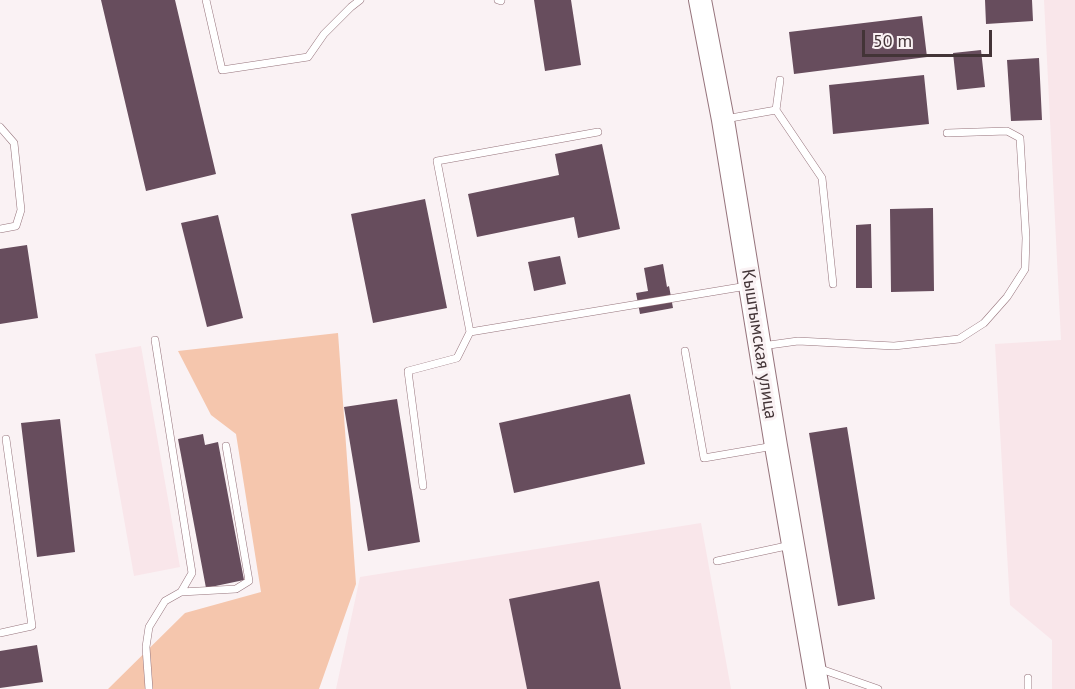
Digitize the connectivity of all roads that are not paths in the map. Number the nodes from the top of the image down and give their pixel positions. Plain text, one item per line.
1 (206, 0) edge
2 (360, 0) edge
3 (700, 0) edge
4 (780, 80) dead end
5 (776, 110) junction
6 (723, 120) junction
7 (0, 127) edge
8 (598, 132) dead end
9 (947, 133) dead end
10 (0, 229) edge
11 (833, 284) dead end
12 (750, 286) junction
13 (470, 332) junction
14 (155, 340) dead end
15 (760, 346) junction
16 (686, 351) dead end
17 (6, 439) dead end
18 (226, 446) dead end
19 (776, 446) junction
20 (423, 486) dead end
21 (794, 545) junction
22 (717, 561) dead end
23 (181, 592) junction
24 (0, 633) edge
25 (816, 678) edge
26 (1029, 678) dead end
27 (148, 689) edge
28 (878, 689) edge
29 (1028, 689) edge

1 - 2 lane
3 - 6 main road, Кыштымская улица
4 - 5 lane
5 - 6 lane
5 - 11 lane
6 - 12 main road, Кыштымская улица
7 - 10 lane
8 - 13 lane
9 - 15 lane
12 - 13 lane
12 - 15 main road, Кыштымская улица
13 - 20 lane
14 - 23 lane
15 - 19 main road, Кыштымская улица
16 - 19 lane
17 - 24 lane
18 - 23 lane
19 - 21 main road, Кыштымская улица
21 - 22 lane
21 - 25 main road, Кыштымская улица
23 - 27 lane
25 - 28 lane
26 - 29 lane

